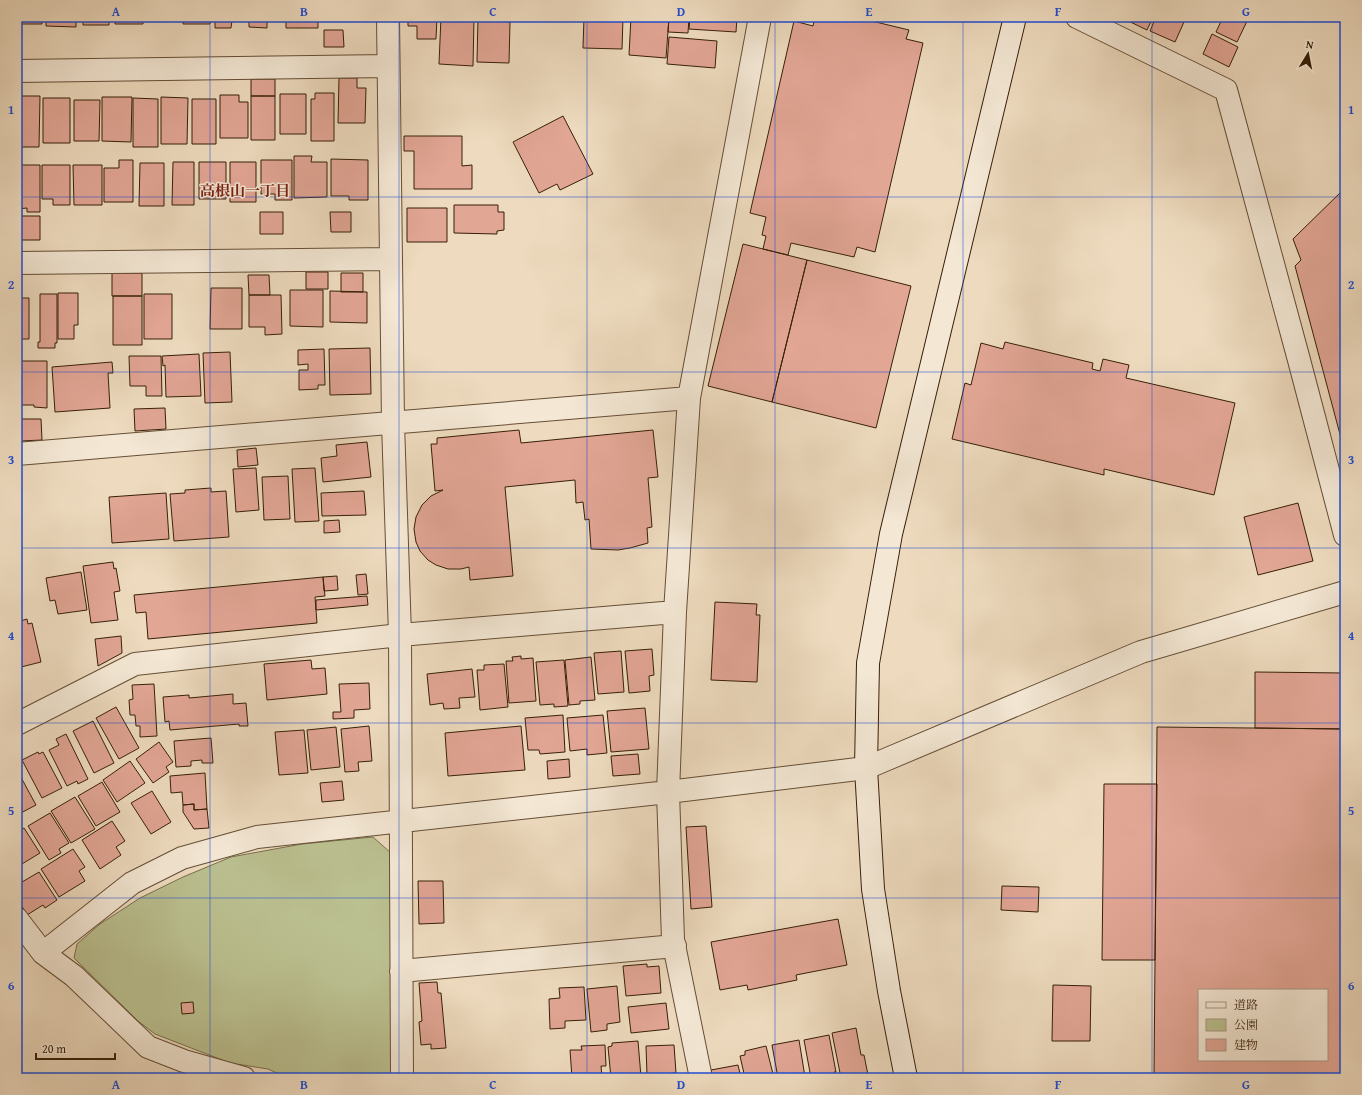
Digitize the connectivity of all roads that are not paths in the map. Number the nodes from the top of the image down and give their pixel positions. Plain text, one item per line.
1 (388, 17) edge
2 (760, 17) edge
3 (1015, 17) edge
4 (1077, 17) edge
5 (388, 66) junction
6 (17, 71) edge
7 (391, 259) junction
8 (17, 263) edge
9 (689, 398) junction
10 (393, 423) junction
11 (17, 454) edge
12 (1345, 535) edge
13 (1345, 592) edge
14 (675, 612) junction
15 (400, 635) junction
16 (17, 724) edge
17 (866, 768) junction
18 (668, 792) junction
19 (401, 821) junction
20 (17, 919) edge
21 (675, 946) junction
22 (43, 953) junction
23 (401, 971) junction
24 (180, 1069) edge
25 (244, 1078) edge
26 (402, 1078) edge
27 (701, 1078) edge
28 (906, 1078) edge

1 - 5 street
2 - 9 street
3 - 17 street
4 - 12 street
5 - 6 street
5 - 7 street
7 - 8 street
7 - 10 street
9 - 10 street
9 - 14 street
10 - 11 street
10 - 15 street
13 - 17 street
14 - 15 street
14 - 18 street
15 - 16 street
15 - 19 street
17 - 18 street
17 - 28 street
18 - 19 street
18 - 21 street
19 - 22 street
19 - 23 street
20 - 22 street
21 - 23 street
21 - 27 street
22 - 24 street
23 - 26 street
24 - 25 street

